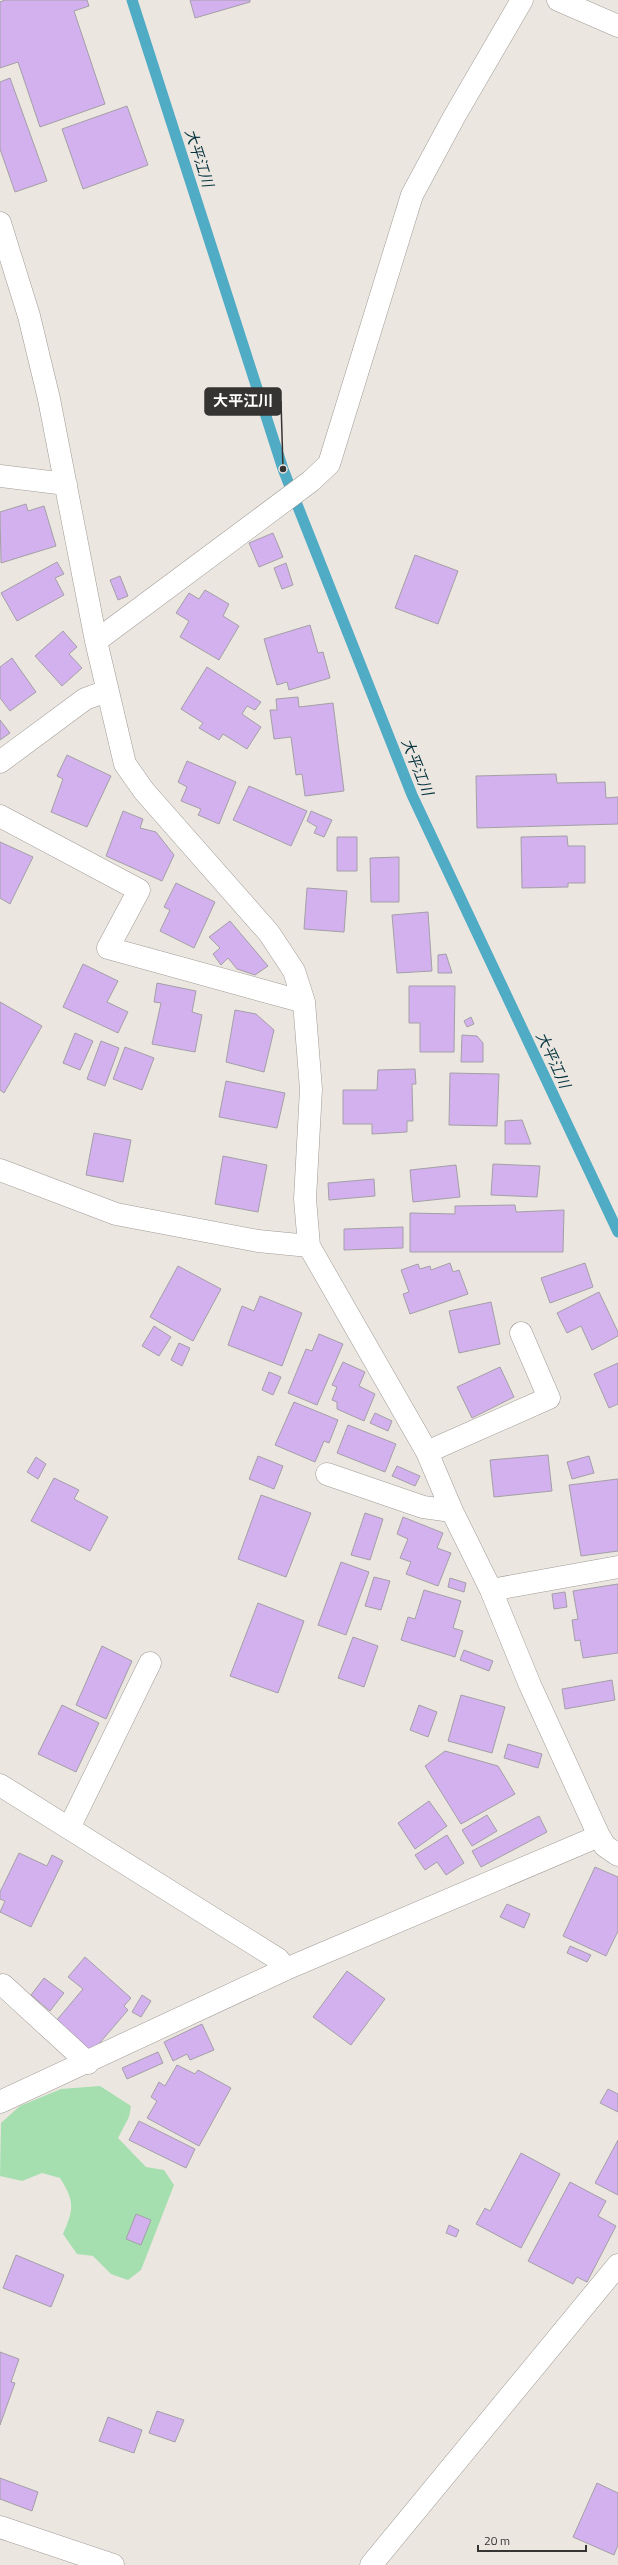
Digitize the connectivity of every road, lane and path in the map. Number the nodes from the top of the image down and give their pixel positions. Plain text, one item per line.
1 (522, 0) edge
2 (558, 0) edge
3 (618, 26) edge
4 (0, 223) edge
5 (0, 476) edge
6 (66, 484) junction
7 (96, 641) junction
8 (107, 691) junction
9 (0, 762) edge
10 (0, 816) edge
11 (304, 1002) junction
12 (0, 1170) edge
13 (309, 1246) junction
14 (521, 1333) dead end
15 (427, 1452) junction
16 (327, 1474) dead end
17 (452, 1511) junction
18 (618, 1567) edge
19 (491, 1590) junction
20 (150, 1663) dead end
21 (0, 1785) edge
22 (69, 1828) junction
23 (599, 1836) junction
24 (618, 1855) edge
25 (286, 1969) junction
26 (3, 1985) dead end
27 (88, 2063) junction
28 (0, 2102) edge
29 (618, 2265) edge
30 (0, 2527) edge
31 (113, 2565) edge
32 (371, 2565) edge

1 - 7 street
2 - 3 street
4 - 6 street
5 - 6 street
6 - 7 street
7 - 8 street
8 - 9 street
8 - 11 street
10 - 11 street
11 - 13 street
12 - 13 street
13 - 15 street
14 - 15 street
15 - 17 street
16 - 17 street
17 - 19 street
18 - 19 street
19 - 23 street
20 - 22 street
21 - 22 street
22 - 25 street
23 - 24 street
23 - 25 street
25 - 27 street
26 - 27 street
27 - 28 street
29 - 32 street
30 - 31 street

